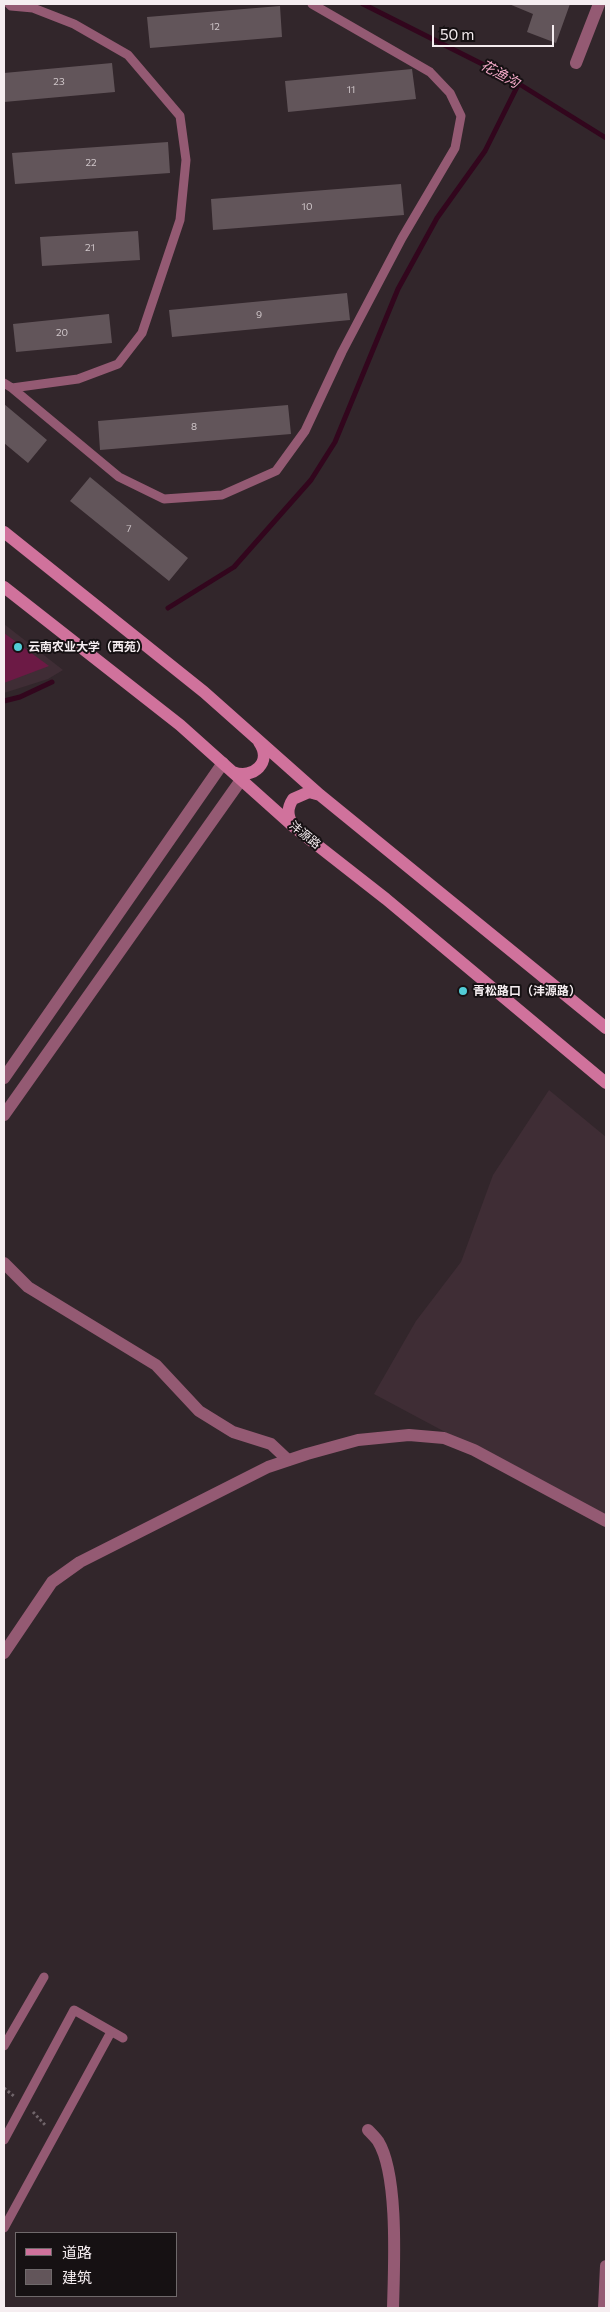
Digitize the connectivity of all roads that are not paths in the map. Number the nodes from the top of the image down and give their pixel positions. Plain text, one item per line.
1 (9, 4) edge
2 (312, 4) edge
3 (599, 4) edge
4 (576, 63) dead end
5 (4, 383) edge
6 (12, 388) junction
7 (4, 532) edge
8 (4, 587) edge
9 (258, 740) junction
10 (232, 772) junction
11 (320, 795) junction
12 (294, 827) junction
13 (606, 1028) edge
14 (4, 1078) edge
15 (606, 1083) edge
16 (4, 1115) edge
17 (4, 1263) edge
18 (288, 1460) junction
19 (606, 1521) edge
20 (4, 1653) edge
21 (44, 1977) dead end
22 (112, 2032) junction
23 (122, 2038) dead end
24 (4, 2046) edge
25 (368, 2130) dead end
26 (4, 2140) edge
27 (4, 2228) edge
28 (606, 2266) edge
29 (393, 2308) edge
30 (604, 2308) edge

1 - 6 lane
2 - 6 lane
3 - 4 street
5 - 6 lane
7 - 9 main road
8 - 10 main road, 沣源路
9 - 10 main road
9 - 11 main road
10 - 12 main road, 沣源路
10 - 14 street
10 - 16 street
11 - 12 main road
11 - 13 main road
12 - 15 main road, 沣源路
17 - 18 street
18 - 19 street
18 - 20 street
21 - 24 lane
22 - 23 lane
22 - 26 lane
22 - 27 lane
25 - 29 street
28 - 30 street

